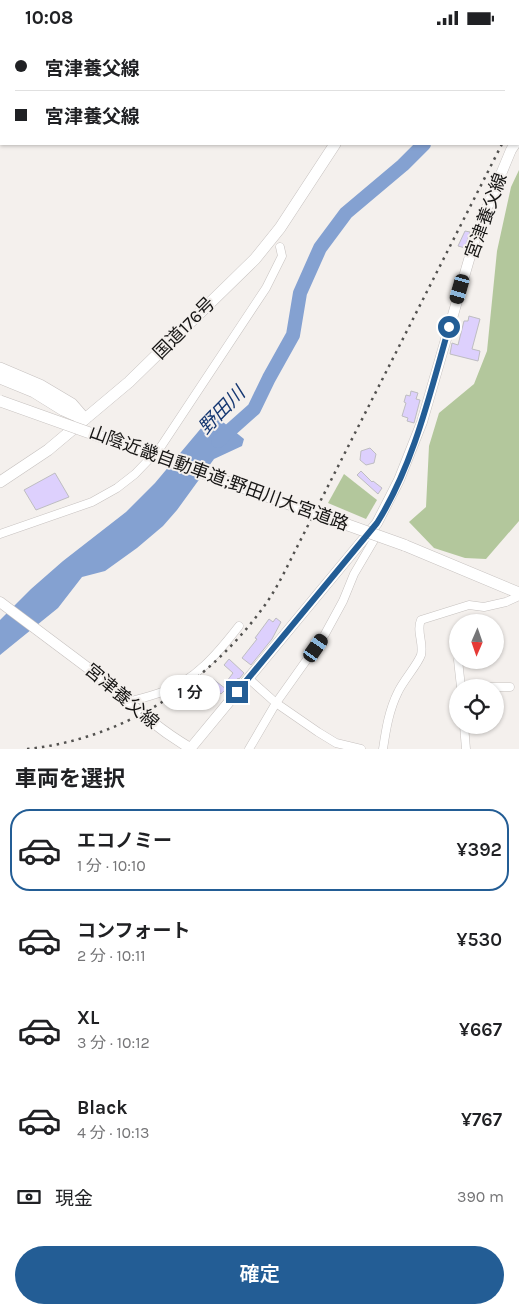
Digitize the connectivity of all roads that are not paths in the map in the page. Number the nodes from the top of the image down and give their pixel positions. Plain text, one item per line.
1 (334, 145) edge
2 (514, 145) edge
3 (280, 247) dead end
4 (0, 368) edge
5 (0, 379) edge
6 (0, 401) edge
7 (85, 419) junction
8 (0, 482) edge
9 (377, 523) junction
10 (0, 534) edge
11 (519, 594) edge
12 (0, 602) edge
13 (239, 627) dead end
14 (248, 678) junction
15 (504, 687) edge
16 (510, 687) dead end
17 (128, 702) junction
18 (276, 703) junction
19 (465, 734) edge
20 (191, 749) edge
21 (249, 749) edge
22 (361, 749) edge
23 (383, 749) edge
24 (466, 749) edge

1 - 7 highway, 国道176号
2 - 9 main road, 宮津養父線
3 - 10 street
4 - 7 highway
5 - 7 highway
6 - 11 highway, 山陰近畿自動車道;野田川大宮道路, bridge
7 - 8 highway, 国道176号
9 - 14 main road, 宮津養父線
9 - 18 street
11 - 23 street
12 - 17 main road, 宮津養父線
13 - 17 street
14 - 18 street
14 - 20 main road, 宮津養父線
15 - 16 street
17 - 20 main road, 宮津養父線
18 - 21 street
18 - 22 street
19 - 24 street

